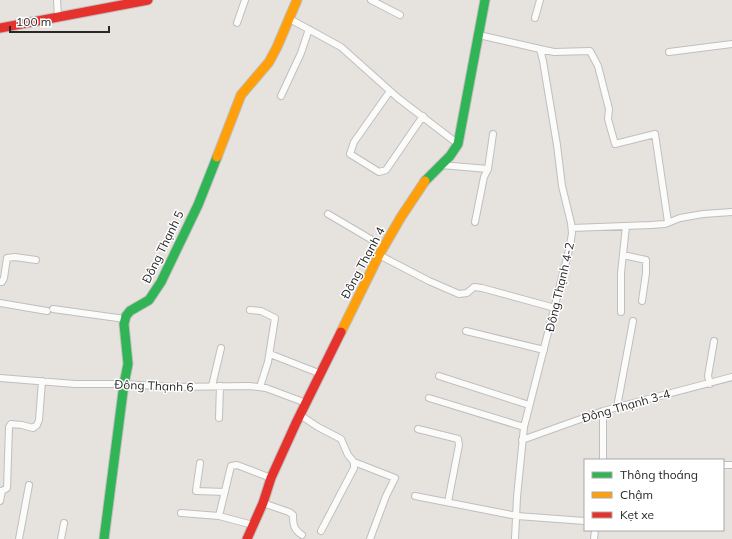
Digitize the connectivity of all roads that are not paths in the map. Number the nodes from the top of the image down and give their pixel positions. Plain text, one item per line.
1 (57, 0) edge
2 (148, 0) edge
3 (245, 0) edge
4 (297, 0) edge
5 (371, 0) edge
6 (486, 0) edge
7 (540, 0) edge
8 (113, 3) edge
9 (400, 15) dead end
10 (58, 17) junction
11 (288, 18) junction
12 (535, 18) dead end
13 (237, 23) dead end
14 (0, 28) edge
15 (309, 29) junction
16 (479, 35) junction
17 (732, 44) edge
18 (540, 49) junction
19 (669, 52) dead end
20 (390, 90) junction
21 (281, 96) dead end
22 (422, 116) junction
23 (493, 134) dead end
24 (458, 144) junction
25 (441, 165) junction
26 (488, 169) junction
27 (732, 212) edge
28 (328, 214) dead end
29 (475, 222) dead end
30 (668, 222) junction
31 (626, 226) junction
32 (572, 228) junction
33 (384, 246) junction
34 (379, 255) junction
35 (623, 255) junction
36 (36, 260) dead end
37 (0, 282) edge
38 (642, 301) dead end
39 (0, 303) edge
40 (555, 308) junction
41 (250, 310) dead end
42 (621, 312) dead end
43 (125, 319) junction
44 (633, 321) dead end
45 (466, 331) dead end
46 (714, 341) dead end
47 (221, 348) dead end
48 (544, 350) junction
49 (270, 354) junction
50 (320, 374) junction
51 (439, 376) dead end
52 (732, 377) edge
53 (0, 378) edge
54 (42, 382) junction
55 (124, 384) junction
56 (710, 384) junction
57 (212, 386) junction
58 (220, 386) junction
59 (260, 387) junction
60 (429, 398) dead end
61 (306, 403) junction
62 (529, 405) junction
63 (617, 407) junction
64 (603, 411) junction
65 (300, 415) junction
66 (219, 418) dead end
67 (524, 427) junction
68 (418, 429) dead end
69 (522, 440) junction
70 (603, 459) edge
71 (354, 462) junction
72 (200, 463) dead end
73 (271, 478) junction
74 (29, 484) dead end
75 (1, 491) edge
76 (225, 492) junction
77 (416, 496) dead end
78 (0, 501) edge
79 (448, 502) junction
80 (263, 503) junction
81 (181, 513) dead end
82 (219, 516) junction
83 (517, 516) junction
84 (584, 521) edge
85 (64, 523) dead end
86 (253, 525) junction
87 (321, 531) dead end
88 (302, 535) dead end
89 (19, 539) edge
90 (61, 539) edge
91 (104, 539) edge
92 (247, 539) edge
93 (370, 539) edge
94 (515, 539) edge

1 - 10 street
2 - 8 street
3 - 13 street
4 - 11 street, Đông Thạnh 5
5 - 9 street
6 - 16 street, Đông Thạnh 4
7 - 12 street
8 - 10 street
10 - 14 street
11 - 15 street
11 - 43 street, Đông Thạnh 5
15 - 20 street
15 - 21 street
16 - 18 street
16 - 24 street, Đông Thạnh 4
17 - 19 street
18 - 30 street
18 - 32 street, Đông Thạnh 4-2
20 - 22 street
20 - 22 street
22 - 24 street
23 - 26 street
24 - 25 street, Đông Thạnh 4
25 - 26 street
25 - 33 street, Đông Thạnh 4
26 - 29 street
27 - 30 street
28 - 33 street
30 - 31 street
31 - 32 street
31 - 35 street
32 - 40 street, Đông Thạnh 4-2
33 - 34 street, Đông Thạnh 4
34 - 40 street
34 - 50 street, Đông Thạnh 4
35 - 38 street
35 - 42 street
36 - 37 street
39 - 43 street
40 - 48 street, Đông Thạnh 4-2
41 - 49 street
43 - 55 street
44 - 63 street
45 - 48 street
46 - 56 street
47 - 57 street
48 - 62 street, Đông Thạnh 4-2
49 - 50 street
49 - 59 street
50 - 61 street, Đông Thạnh 4
51 - 62 street
52 - 56 street, Đông Thạnh 3-4
53 - 54 street, Đông Thạnh 6
54 - 55 street, Đông Thạnh 6
54 - 75 street
55 - 57 street, Đông Thạnh 6
55 - 91 street
56 - 63 street, Đông Thạnh 3-4
57 - 58 street, Đông Thạnh 6
58 - 59 street, Đông Thạnh 6
58 - 66 street
59 - 61 street, Đông Thạnh 6
60 - 67 street
61 - 65 street, Đông Thạnh 4
62 - 67 street, Đông Thạnh 4-2
63 - 64 street, Đông Thạnh 3-4
64 - 69 street, Đông Thạnh 3-4
64 - 70 street
65 - 71 street
65 - 73 street, Đông Thạnh 4
67 - 69 street, Đông Thạnh 4-2
68 - 79 street
69 - 83 street, Đông Thạnh 4-2
71 - 87 street
71 - 93 street
72 - 76 street
73 - 76 street
73 - 80 street, Đông Thạnh 4
74 - 89 street
75 - 78 street
76 - 82 street
77 - 79 street
79 - 83 street
80 - 86 street, Đông Thạnh 4
80 - 88 street
81 - 82 street
82 - 86 street
83 - 84 street
83 - 94 street, Đông Thạnh 4-2
85 - 90 street
86 - 92 street, Đông Thạnh 4

